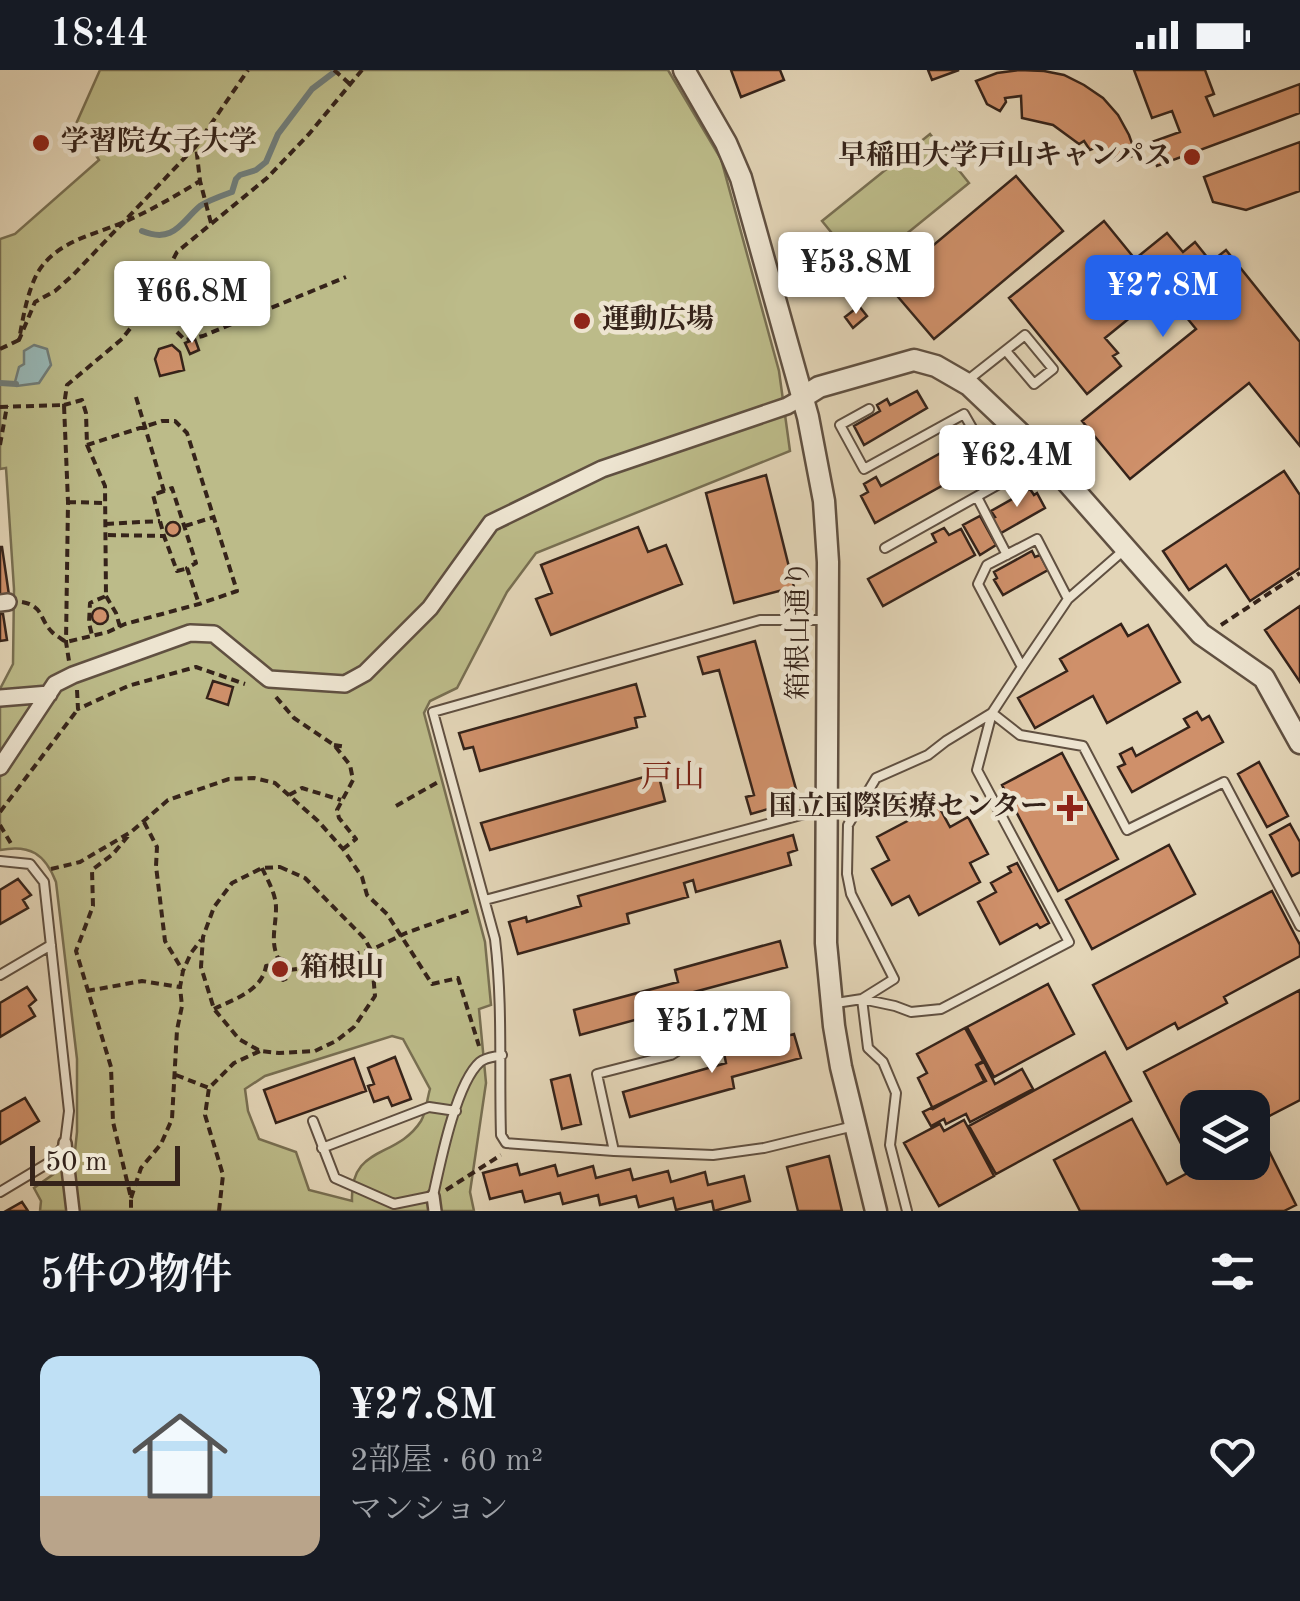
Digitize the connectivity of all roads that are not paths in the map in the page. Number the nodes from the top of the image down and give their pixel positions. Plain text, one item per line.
1 (684, 70) edge
2 (1006, 350) junction
3 (965, 383) junction
4 (803, 397) junction
5 (869, 409) dead end
6 (1046, 458) junction
7 (1004, 482) junction
8 (976, 497) junction
9 (885, 548) dead end
10 (1126, 548) junction
11 (1007, 555) junction
12 (1068, 599) junction
13 (828, 620) junction
14 (1022, 667) junction
15 (49, 694) junction
16 (0, 698) edge
17 (992, 713) junction
18 (1300, 743) edge
19 (0, 767) edge
20 (826, 808) junction
21 (0, 861) edge
22 (485, 900) junction
23 (1300, 926) edge
24 (51, 945) junction
25 (0, 975) edge
26 (862, 999) junction
27 (831, 1004) junction
28 (778, 1013) dead end
29 (502, 1055) junction
30 (456, 1110) junction
31 (313, 1122) dead end
32 (854, 1126) junction
33 (65, 1144) junction
34 (322, 1148) junction
35 (614, 1152) junction
36 (0, 1192) edge
37 (433, 1196) junction
38 (73, 1211) edge
39 (435, 1211) edge
40 (876, 1211) edge
41 (907, 1211) edge

1 - 4 street, 箱根山通り
2 - 2 lane
2 - 3 lane
3 - 4 street
3 - 6 street
4 - 13 street, 箱根山通り
4 - 15 street
5 - 7 lane
6 - 7 lane
6 - 10 street
7 - 8 lane
8 - 9 lane
8 - 11 lane
10 - 12 lane
10 - 18 street
11 - 12 lane
11 - 14 lane
12 - 14 lane
13 - 20 street, 箱根山通り
13 - 22 lane
14 - 17 lane
15 - 16 street
15 - 19 street
17 - 23 lane
17 - 26 lane
17 - 26 lane
20 - 22 lane
20 - 27 street, 箱根山通り
21 - 24 lane
22 - 29 lane
24 - 25 lane
24 - 33 lane
26 - 27 lane
26 - 41 lane
27 - 32 street, 箱根山通り
28 - 35 lane
29 - 30 lane
29 - 35 lane
30 - 34 lane
30 - 37 lane
31 - 34 lane
32 - 35 lane
32 - 40 street, 箱根山通り
33 - 36 lane
33 - 38 street
34 - 37 lane
37 - 39 street

